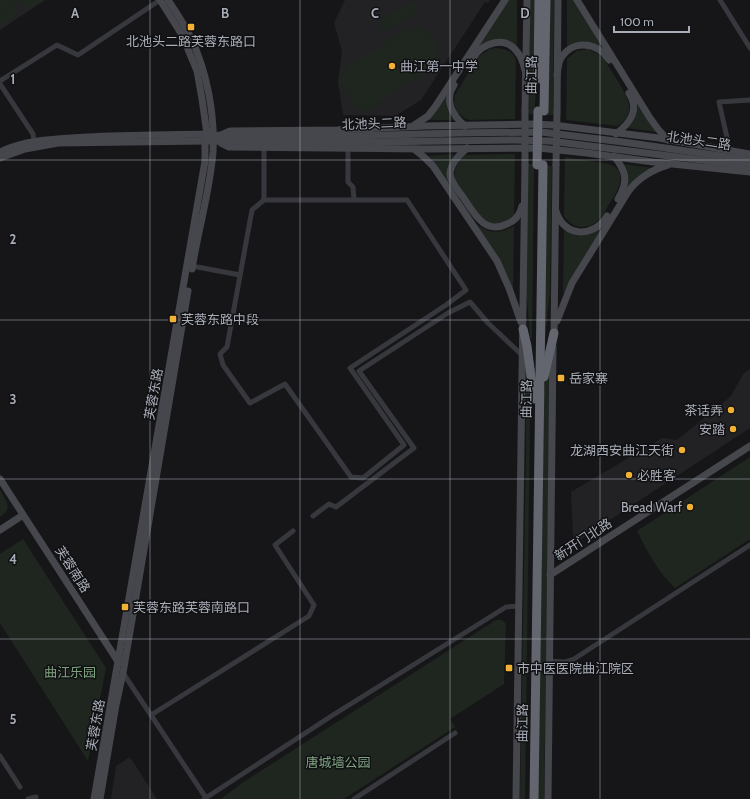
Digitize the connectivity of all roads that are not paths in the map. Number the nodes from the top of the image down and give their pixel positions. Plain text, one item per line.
1 (160, 0) edge
2 (168, 0) edge
3 (506, 0) edge
4 (527, 0) edge
5 (539, 0) edge
6 (546, 0) edge
7 (558, 0) edge
8 (577, 0) edge
9 (720, 0) edge
10 (750, 48) edge
11 (526, 74) junction
12 (557, 75) junction
13 (0, 83) edge
14 (750, 100) edge
15 (541, 111) junction
16 (464, 125) junction
17 (412, 127) junction
18 (479, 132) junction
19 (617, 133) junction
20 (389, 134) junction
21 (213, 138) junction
22 (602, 139) junction
23 (482, 140) junction
24 (668, 140) junction
25 (34, 141) junction
26 (395, 142) junction
27 (264, 147) junction
28 (600, 147) junction
29 (348, 148) junction
30 (466, 148) junction
31 (413, 149) junction
32 (687, 151) junction
33 (730, 151) junction
34 (0, 152) edge
35 (750, 154) edge
36 (614, 157) junction
37 (0, 158) edge
38 (690, 159) junction
39 (750, 160) edge
40 (671, 164) junction
41 (750, 166) edge
42 (750, 172) edge
43 (524, 198) junction
44 (264, 200) junction
45 (354, 200) junction
46 (555, 208) junction
47 (192, 266) junction
48 (240, 275) junction
49 (523, 329) junction
50 (554, 333) junction
51 (523, 356) junction
52 (537, 397) junction
53 (750, 446) edge
54 (0, 479) edge
55 (0, 488) edge
56 (21, 516) junction
57 (313, 516) dead end
58 (0, 530) edge
59 (293, 531) dead end
60 (750, 545) edge
61 (550, 575) junction
62 (519, 606) junction
63 (549, 661) junction
64 (120, 668) junction
65 (151, 715) junction
66 (455, 733) dead end
67 (0, 756) edge
68 (20, 787) dead end
69 (36, 797) dead end
70 (205, 798) edge
71 (28, 799) edge
72 (94, 799) edge
73 (100, 799) edge
74 (354, 799) edge
75 (516, 799) edge
76 (528, 799) edge
77 (534, 799) edge
78 (548, 799) edge

1 - 13 street
1 - 21 main road, 芙蓉东路
2 - 21 main road, 芙蓉东路
3 - 17 main road
4 - 11 main road, 曲江路
5 - 15 highway, 曲江路
6 - 15 highway, 曲江路
7 - 12 main road, 曲江路
8 - 24 main road
9 - 10 street
11 - 16 main road
11 - 43 main road, 曲江路, bridge
12 - 19 main road
12 - 46 main road, 曲江路, bridge
13 - 25 street
14 - 33 street
15 - 52 highway, 曲江路, bridge
16 - 17 main road
16 - 18 main road
16 - 19 main road
17 - 20 main road
17 - 21 main road
18 - 20 main road, 北池头二路
18 - 22 main road, 北池头二路
19 - 22 main road
19 - 24 main road
20 - 21 main road, 北池头二路
21 - 25 main road, 北池头二路
21 - 26 main road, 北池头二路
21 - 27 main road
21 - 37 main road, 北池头二路
21 - 47 main road, 芙蓉东路
21 - 64 main road, 芙蓉东路
22 - 32 main road, 北池头二路
23 - 26 main road, 北池头二路
23 - 28 main road, 北池头二路
23 - 30 main road
24 - 32 main road
24 - 33 main road
25 - 34 main road, 北池头二路
26 - 31 main road
27 - 29 main road
27 - 44 street
28 - 36 main road
28 - 38 main road, 北池头二路
29 - 31 main road
29 - 45 street
30 - 31 main road
30 - 36 main road
30 - 43 main road
31 - 49 main road
32 - 39 main road, 北池头二路
33 - 35 main road
36 - 40 main road
36 - 46 main road
38 - 40 main road
38 - 41 main road, 北池头二路
40 - 42 main road
40 - 50 main road
43 - 49 main road, 曲江路
44 - 45 street
44 - 48 street
45 - 48 street
46 - 50 main road, 曲江路
47 - 48 street
47 - 64 main road, 芙蓉东路
49 - 51 main road, 曲江路
49 - 52 highway
50 - 52 highway
50 - 61 main road, 曲江路
51 - 57 street
51 - 62 main road, 曲江路
52 - 76 highway, 曲江路
52 - 77 highway, 曲江路
53 - 61 main road, 新开门北路
54 - 56 main road, 芙蓉南路
55 - 56 main road, 芙蓉南路
56 - 58 main road
56 - 64 main road, 芙蓉南路
59 - 65 street
60 - 63 street
61 - 63 main road, 曲江路
62 - 70 street
62 - 75 main road, 曲江路
63 - 78 main road, 曲江路
64 - 65 street, 芙蓉南路
64 - 72 main road, 芙蓉东路
64 - 73 main road, 芙蓉东路
65 - 70 street, 芙蓉南路
66 - 74 street
67 - 68 street
69 - 71 street

